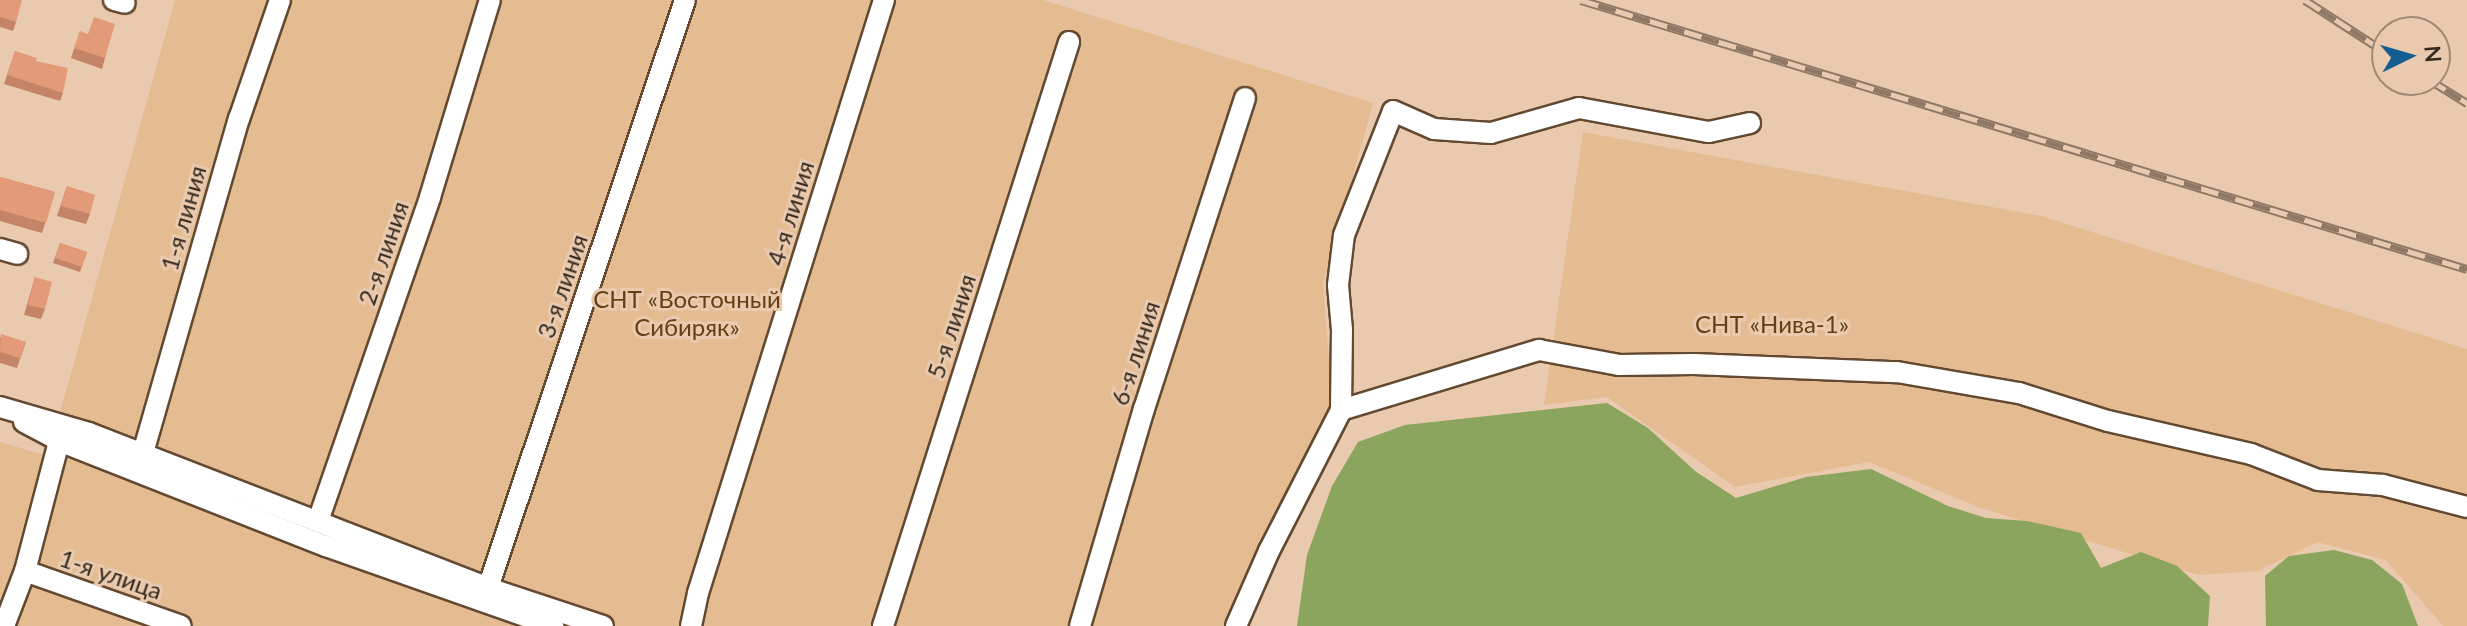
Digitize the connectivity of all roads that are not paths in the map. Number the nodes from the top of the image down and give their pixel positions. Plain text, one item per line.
1 (280, 0) edge
2 (490, 0) edge
3 (685, 0) edge
4 (884, 0) edge
5 (1069, 42) dead end
6 (1245, 98) dead end
7 (1750, 123) dead end
8 (0, 408) edge
9 (1341, 410) junction
10 (59, 441) junction
11 (143, 453) junction
12 (2467, 507) edge
13 (318, 521) junction
14 (25, 571) junction
15 (488, 588) junction
16 (4, 626) edge
17 (181, 626) edge
18 (553, 626) edge
19 (603, 626) edge
20 (691, 626) edge
21 (883, 626) edge
22 (1080, 626) edge
23 (1236, 626) edge

1 - 11 street, 1-я линия
2 - 13 street, 2-я линия
3 - 15 street, 3-я линия
4 - 20 street, 4-я линия
5 - 21 street, 5-я линия
6 - 22 street, 6-я линия
7 - 9 street
8 - 10 street
8 - 11 street
9 - 12 street
9 - 23 street
10 - 14 street
10 - 18 street
11 - 13 street
13 - 15 street
14 - 16 street
14 - 17 street, 1-я улица
15 - 19 street

